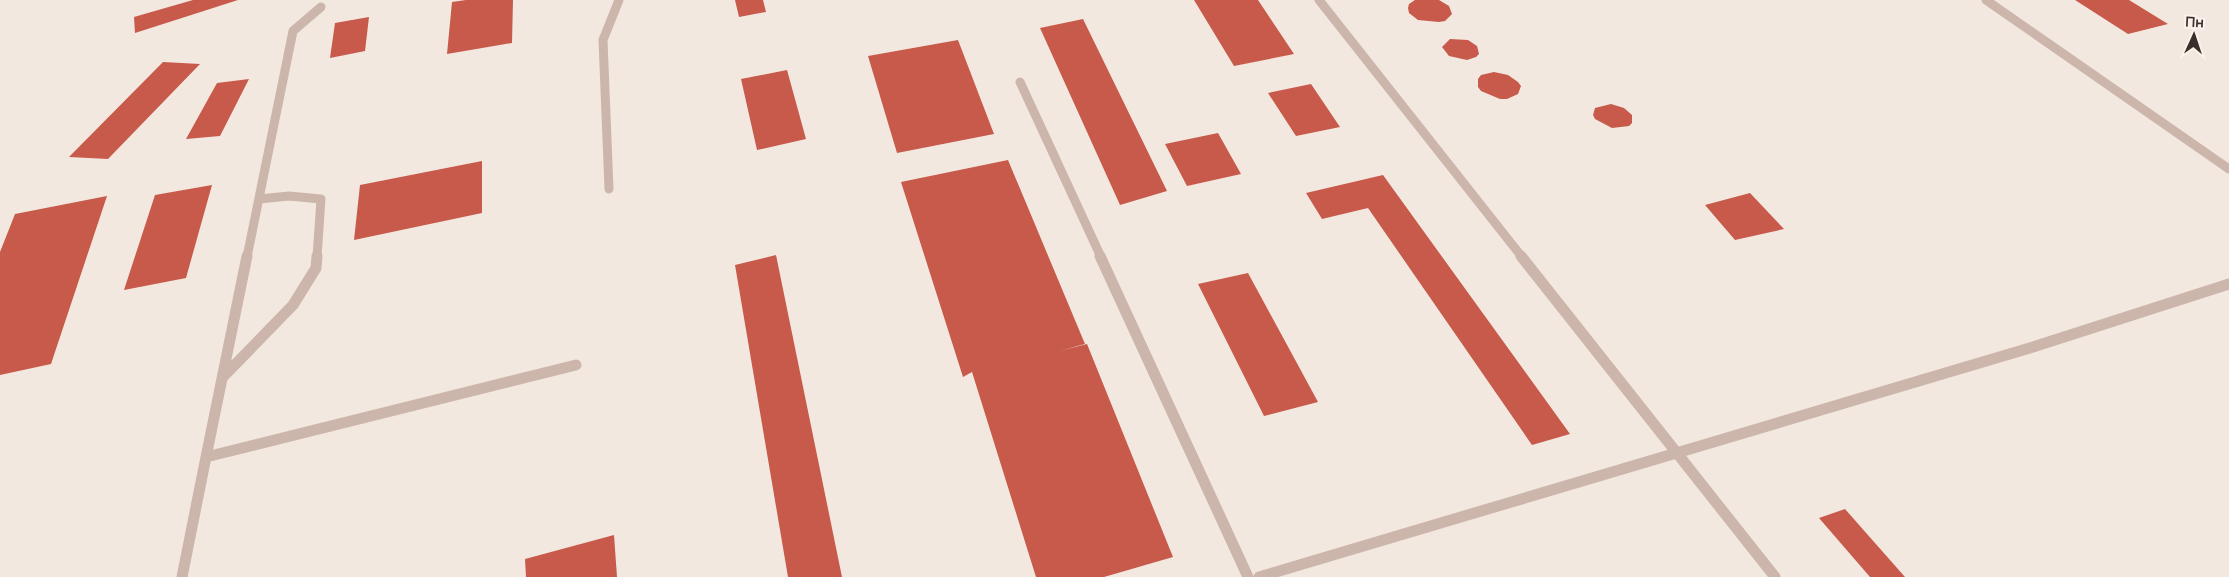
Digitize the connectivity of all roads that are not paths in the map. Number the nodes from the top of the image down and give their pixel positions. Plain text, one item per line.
1 (619, 0) edge
2 (1319, 0) edge
3 (1986, 0) edge
4 (321, 7) dead end
5 (1020, 82) dead end
6 (2229, 169) edge
7 (609, 189) dead end
8 (258, 200) junction
9 (2229, 284) edge
10 (576, 365) dead end
11 (222, 378) junction
12 (1678, 453) junction
13 (206, 458) junction
14 (182, 577) edge
15 (1248, 577) edge
16 (1259, 577) edge
17 (1776, 577) edge

1 - 7 lane
2 - 12 lane
3 - 6 lane
4 - 8 lane
5 - 15 lane
8 - 11 lane
8 - 11 lane
9 - 12 lane
10 - 13 lane
11 - 13 lane
12 - 16 lane
12 - 17 lane
13 - 14 lane

